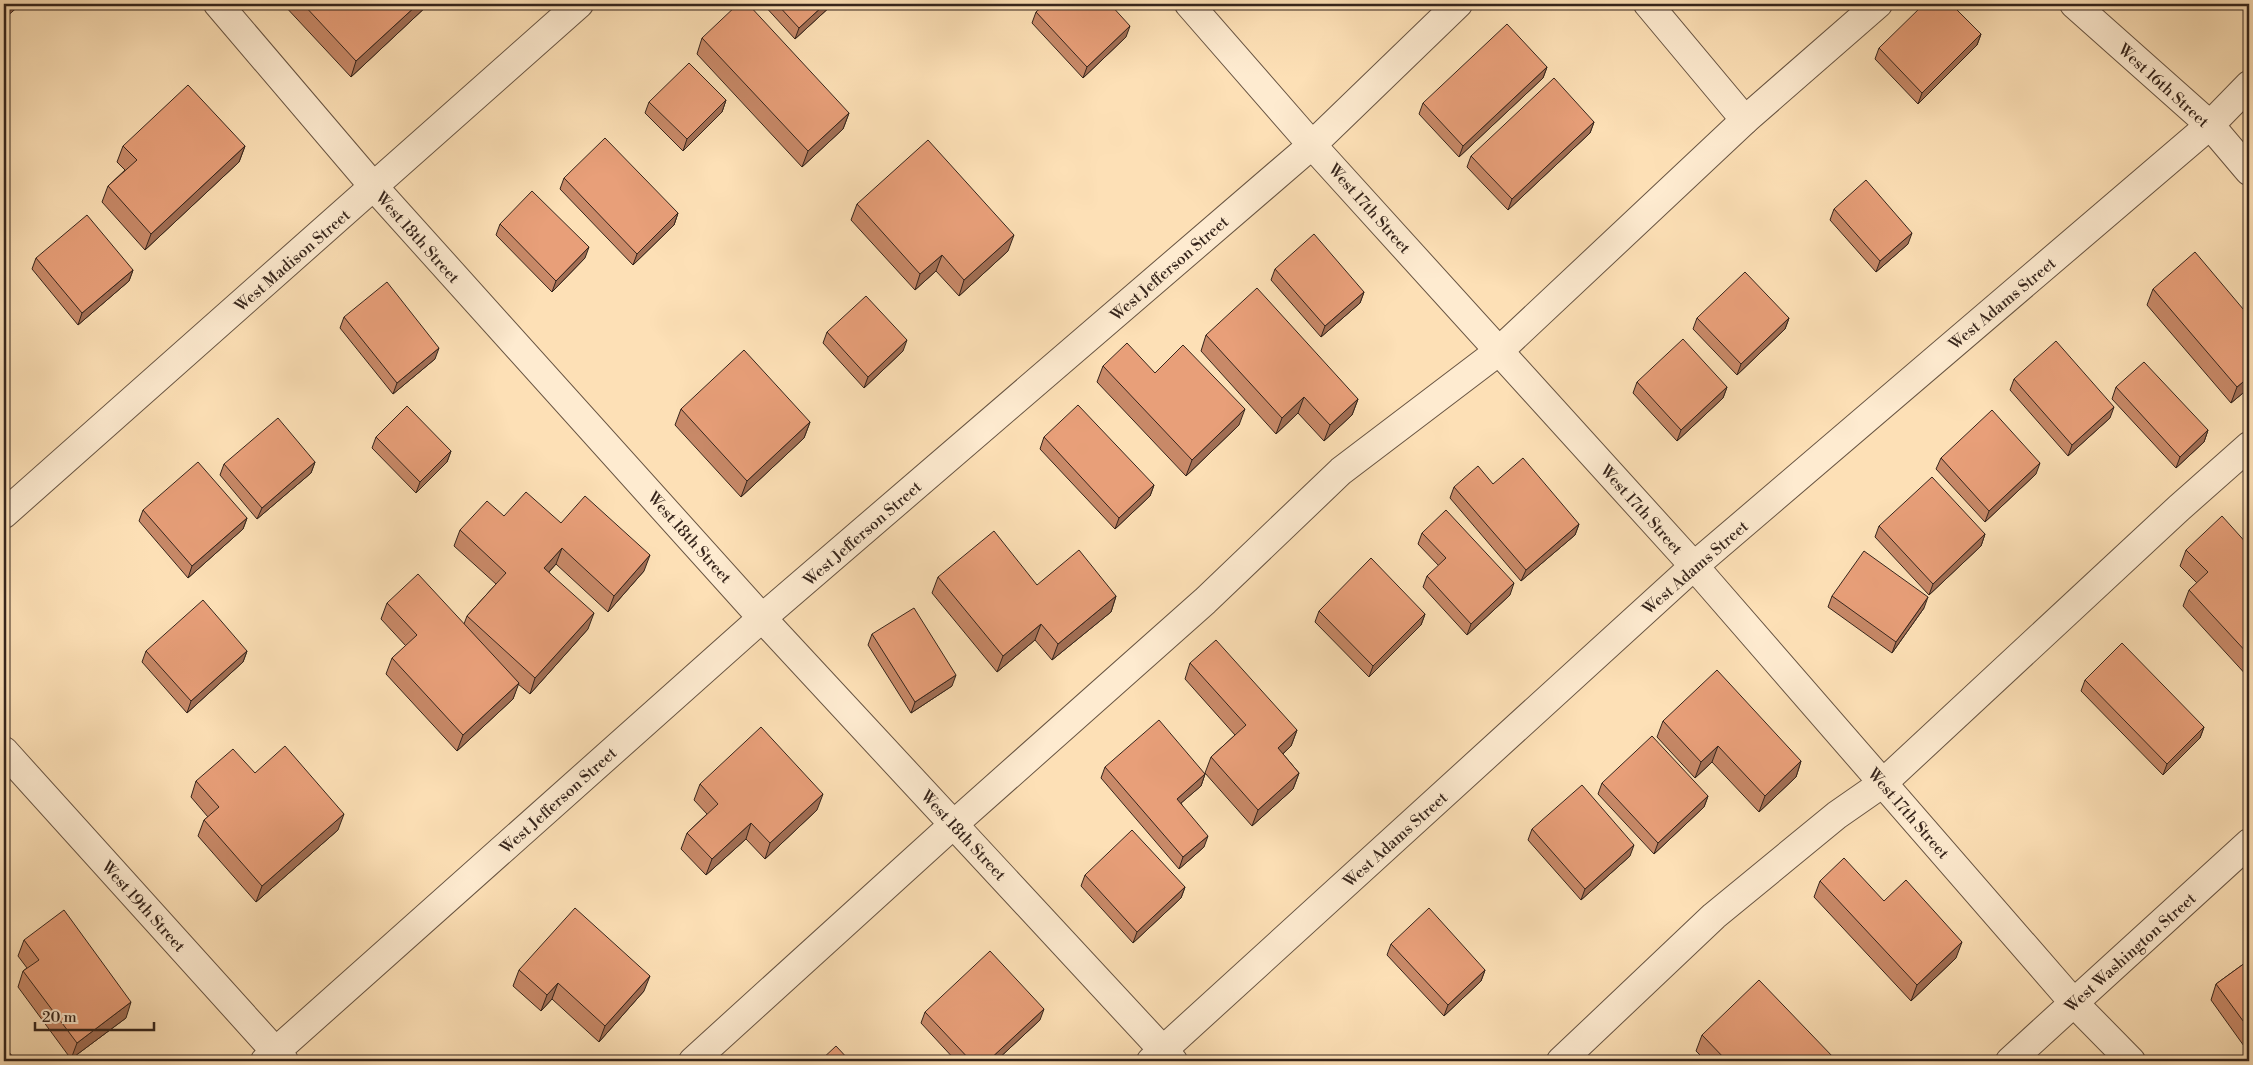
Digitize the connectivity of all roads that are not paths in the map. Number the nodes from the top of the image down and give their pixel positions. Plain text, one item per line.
1 (218, 4) edge
2 (579, 4) edge
3 (1190, 4) edge
4 (1458, 4) edge
5 (1648, 4) edge
6 (1878, 4) edge
7 (2074, 4) edge
8 (2249, 85) edge
9 (1746, 120) junction
10 (2210, 125) junction
11 (1312, 145) junction
12 (2249, 171) edge
13 (374, 187) junction
14 (1499, 351) junction
15 (2249, 446) edge
16 (4, 514) edge
17 (1694, 566) junction
18 (762, 618) junction
19 (4, 751) edge
20 (1883, 783) junction
21 (954, 824) junction
22 (2249, 843) edge
23 (2074, 1003) junction
24 (275, 1058) edge
25 (1163, 1058) edge
26 (693, 1061) edge
27 (1561, 1061) edge
28 (2010, 1061) edge
29 (2131, 1061) edge

1 - 13 street, West 18th Street
2 - 13 street, West Madison Street
3 - 11 street, West 17th Street
4 - 11 street, West Jefferson Street
5 - 9 street
6 - 9 street
7 - 10 street, West 16th Street
8 - 10 street, West Adams Street
9 - 14 street
10 - 12 street, West 16th Street
10 - 17 street, West Adams Street
11 - 14 street, West 17th Street
11 - 18 street, West Jefferson Street
13 - 16 street, West Madison Street
13 - 18 street, West 18th Street
14 - 17 street, West 17th Street
14 - 21 street
15 - 20 street
17 - 20 street, West 17th Street
17 - 25 street, West Adams Street
18 - 21 street, West 18th Street
18 - 24 street, West Jefferson Street
19 - 24 street, West 19th Street
20 - 23 street, West 17th Street
20 - 27 street
21 - 25 street, West 18th Street
21 - 26 street
22 - 23 street, West Washington Street
23 - 28 street, West Washington Street
23 - 29 street, West 17th Street

